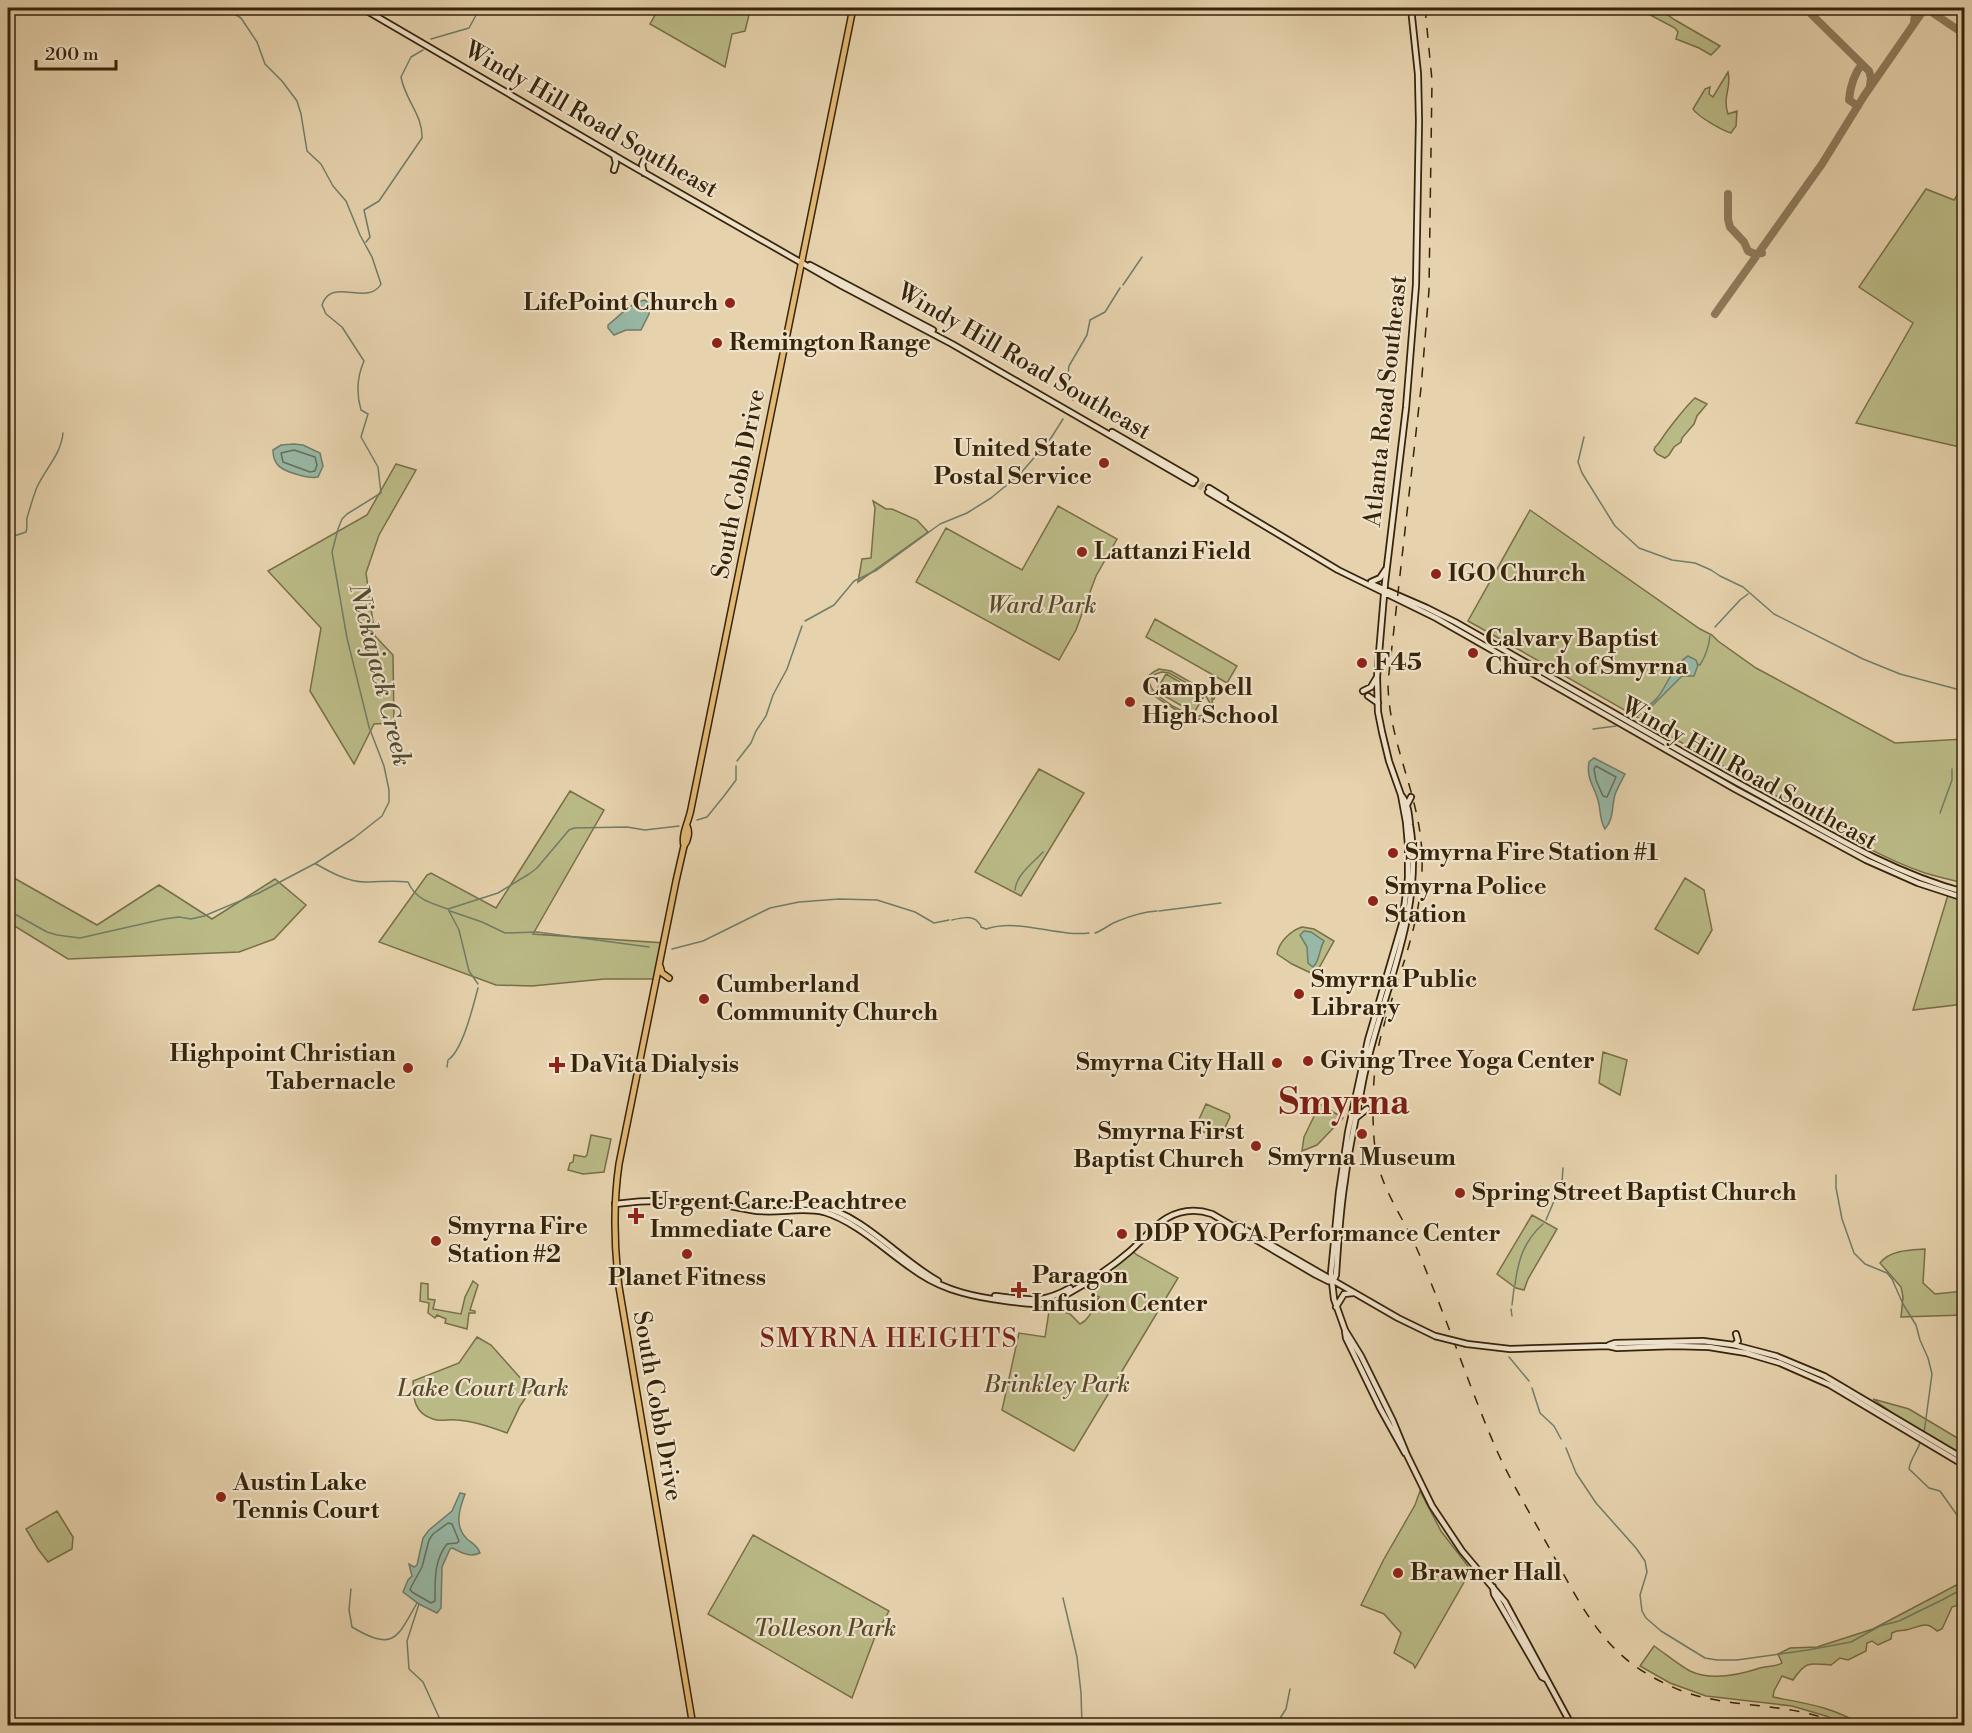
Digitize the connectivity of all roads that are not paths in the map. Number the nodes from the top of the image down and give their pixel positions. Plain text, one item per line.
1 (362, 8) edge
2 (854, 8) edge
3 (1411, 8) edge
4 (614, 155) junction
5 (645, 158) dead end
6 (614, 170) dead end
7 (644, 173) junction
8 (802, 263) junction
9 (1194, 482) tunnel mouth
10 (1209, 490) tunnel mouth
11 (1387, 567) junction
12 (1371, 582) dead end
13 (1384, 591) junction
14 (1395, 599) junction
15 (1383, 609) junction
16 (1377, 677) junction
17 (1378, 703) junction
18 (1401, 795) junction
19 (1411, 797) dead end
20 (1407, 805) junction
21 (1965, 892) edge
22 (1965, 898) edge
23 (659, 963) junction
24 (669, 978) dead end
25 (1367, 1109) dead end
26 (1356, 1119) junction
27 (615, 1204) junction
28 (1213, 1213) junction
29 (1332, 1263) junction
30 (1321, 1273) junction
31 (1333, 1282) junction
32 (1353, 1293) junction
33 (1336, 1307) junction
34 (1345, 1330) junction
35 (1736, 1334) dead end
36 (1734, 1345) junction
37 (1608, 1346) junction
38 (1367, 1380) junction
39 (1379, 1393) junction
40 (1407, 1455) junction
41 (1965, 1459) edge
42 (1965, 1465) edge
43 (693, 1725) edge
44 (1572, 1725) edge

1 - 4 main road, Windy Hill Road Southeast
2 - 8 main road, South Cobb Drive
3 - 11 main road, Atlanta Road Southeast
4 - 6 main road
4 - 7 main road, Windy Hill Road Southeast
5 - 7 main road
7 - 8 main road, Windy Hill Road Southeast
8 - 9 main road, Windy Hill Road Southeast
8 - 23 main road, South Cobb Drive
10 - 13 main road, Windy Hill Road Southeast
11 - 12 main road
11 - 13 main road, Atlanta Road Southeast
13 - 14 main road, Windy Hill Road Southeast
13 - 15 main road, Atlanta Road Southeast
13 - 21 main road, Windy Hill Road Southeast
14 - 15 main road
14 - 22 main road, Windy Hill Road Southeast
15 - 16 main road, Atlanta Road Southeast
16 - 17 main road, Atlanta Road Southeast
16 - 17 main road
17 - 18 main road, Atlanta Road Southeast
18 - 20 main road, Atlanta Road Southeast
18 - 29 main road, Atlanta Road Southeast
19 - 20 main road
20 - 26 main road, Atlanta Road Southeast
23 - 24 main road
23 - 27 main road, South Cobb Drive
25 - 26 main road
26 - 31 main road, Atlanta Road Southeast
27 - 28 main road
27 - 43 main road, South Cobb Drive
28 - 30 main road
28 - 31 main road
29 - 30 main road
29 - 31 main road, Atlanta Road Southeast
30 - 31 main road
31 - 32 main road
31 - 33 main road, Atlanta Road Southeast
32 - 33 main road
32 - 37 main road, bridge
33 - 34 main road, Atlanta Road Southeast
34 - 38 main road, Atlanta Road Southeast
34 - 39 main road, Atlanta Road Southeast
35 - 36 main road
36 - 37 main road
36 - 41 main road
37 - 42 main road
38 - 39 main road
38 - 40 main road, Atlanta Road Southeast
39 - 40 main road, Atlanta Road Southeast
40 - 44 main road, Atlanta Road Southeast

